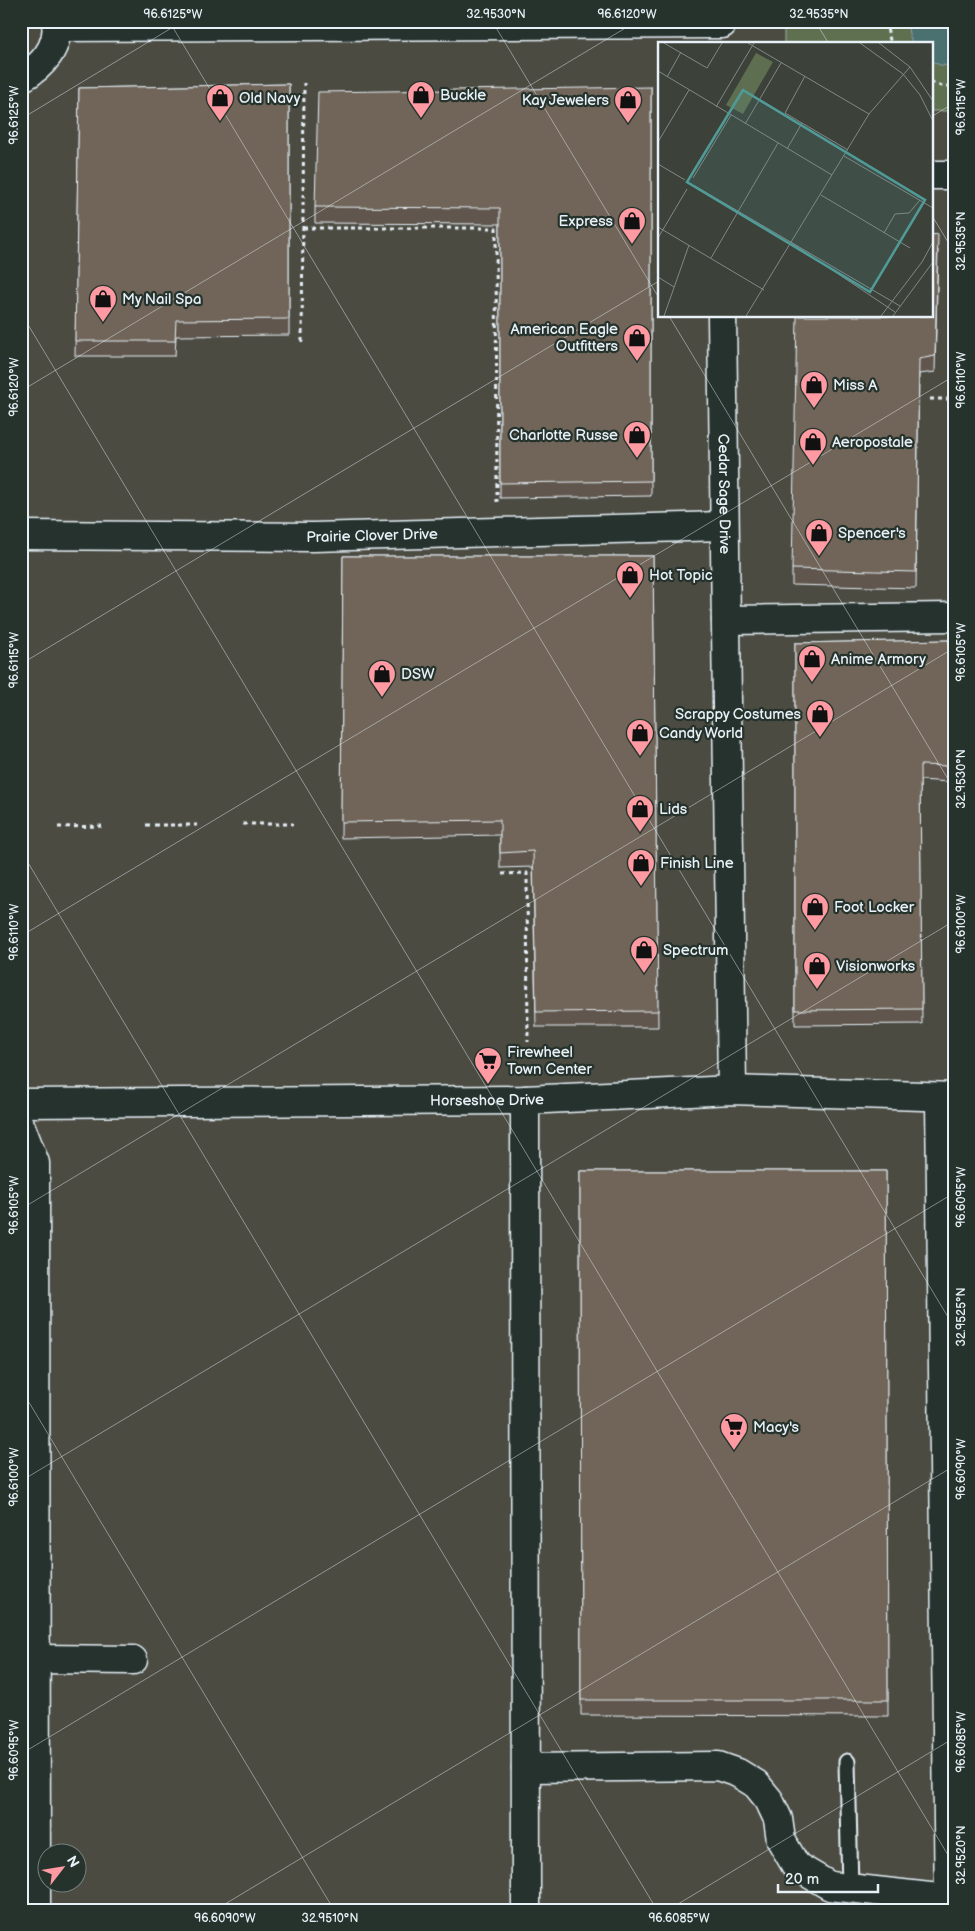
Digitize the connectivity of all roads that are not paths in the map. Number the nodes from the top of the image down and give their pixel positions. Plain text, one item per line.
1 (56, 24) edge
2 (722, 30) edge
3 (21, 78) edge
4 (932, 175) edge
5 (954, 175) edge
6 (722, 318) edge
7 (724, 526) junction
8 (21, 535) edge
9 (954, 617) edge
10 (726, 620) junction
11 (732, 1090) junction
12 (947, 1098) edge
13 (525, 1100) junction
14 (21, 1103) edge
15 (21, 1127) edge
16 (36, 1659) junction
17 (133, 1660) dead end
18 (847, 1762) dead end
19 (526, 1768) junction
20 (850, 1888) junction
21 (949, 1905) edge
22 (36, 1910) edge
23 (526, 1910) edge

1 - 2 street
1 - 3 street
4 - 5 street
6 - 7 street, Cedar Sage Drive
7 - 8 street, Prairie Clover Drive
7 - 10 street, Cedar Sage Drive
9 - 10 street
10 - 11 street, Cedar Sage Drive
11 - 12 street, Horseshoe Drive
11 - 13 street, Horseshoe Drive
12 - 21 street
13 - 14 street, Horseshoe Drive
13 - 19 street
15 - 16 street
16 - 17 street
16 - 22 street
18 - 20 lane
19 - 20 street
19 - 23 street
20 - 21 street

